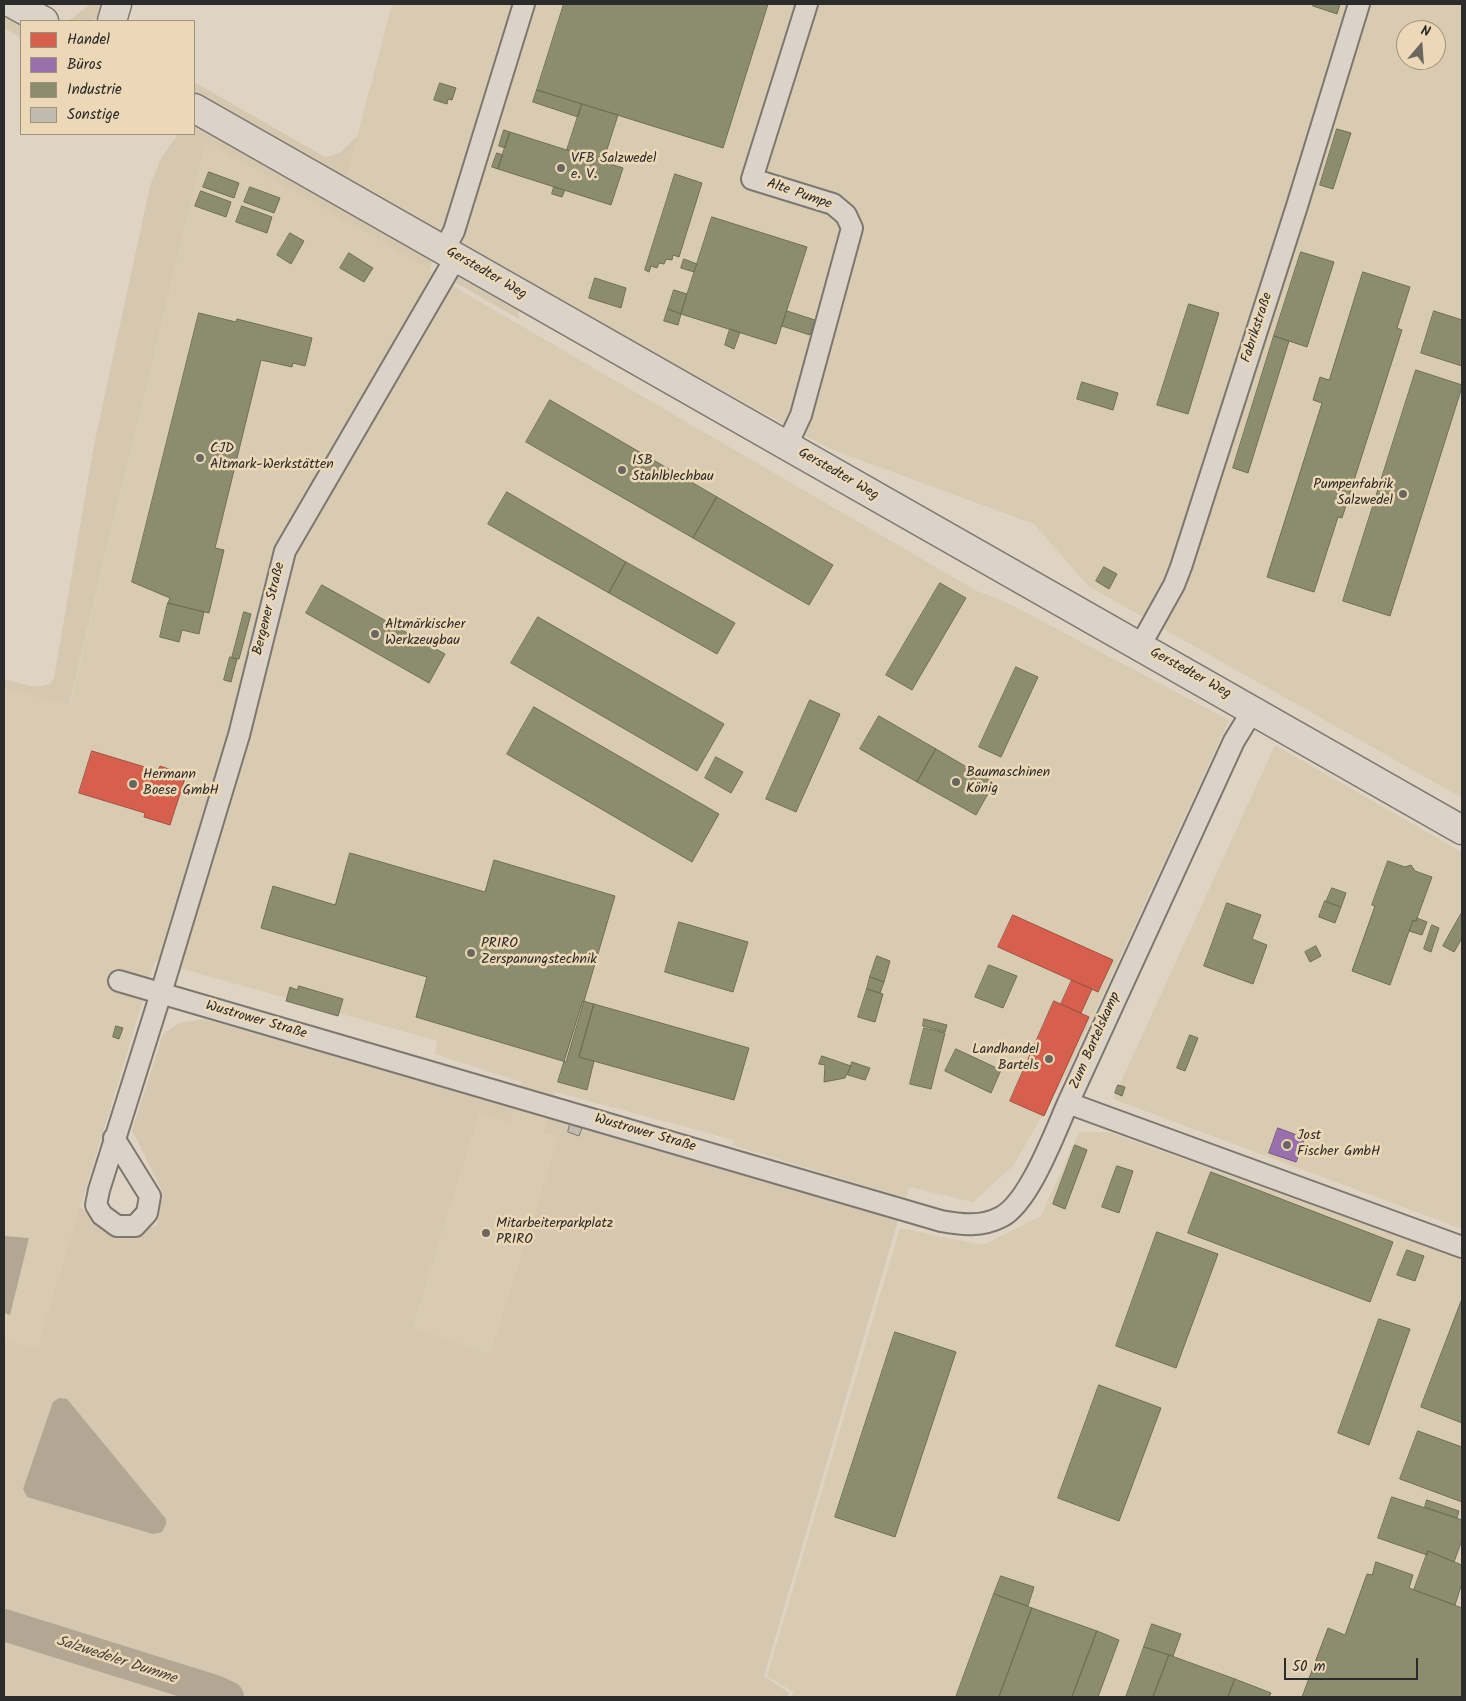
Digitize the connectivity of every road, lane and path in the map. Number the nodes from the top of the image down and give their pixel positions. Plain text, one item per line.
1 (13, 4) edge
2 (117, 4) edge
3 (524, 4) edge
4 (807, 4) edge
5 (1358, 4) edge
6 (42, 20) edge
7 (112, 20) edge
8 (204, 113) edge
9 (450, 254) junction
10 (787, 445) junction
11 (1140, 646) junction
12 (1253, 710) junction
13 (1462, 830) edge
14 (119, 981) dead end
15 (161, 993) junction
16 (1068, 1103) junction
17 (114, 1138) dead end
18 (1462, 1247) edge

1 - 6 street
2 - 7 street
3 - 9 street
4 - 10 street, Alte Pumpe
5 - 11 street, Fabrikstraße
8 - 9 street, Gerstedter Weg
9 - 10 street, Gerstedter Weg
9 - 15 street, Bergener Straße
10 - 11 street, Gerstedter Weg
11 - 12 street, Gerstedter Weg
12 - 13 street, Gerstedter Weg
12 - 16 street, Zum Bartelskamp
14 - 15 street, Wustrower Straße
15 - 16 street, Wustrower Straße
15 - 17 street, Bergener Straße
16 - 18 street, Zum Bartelskamp

